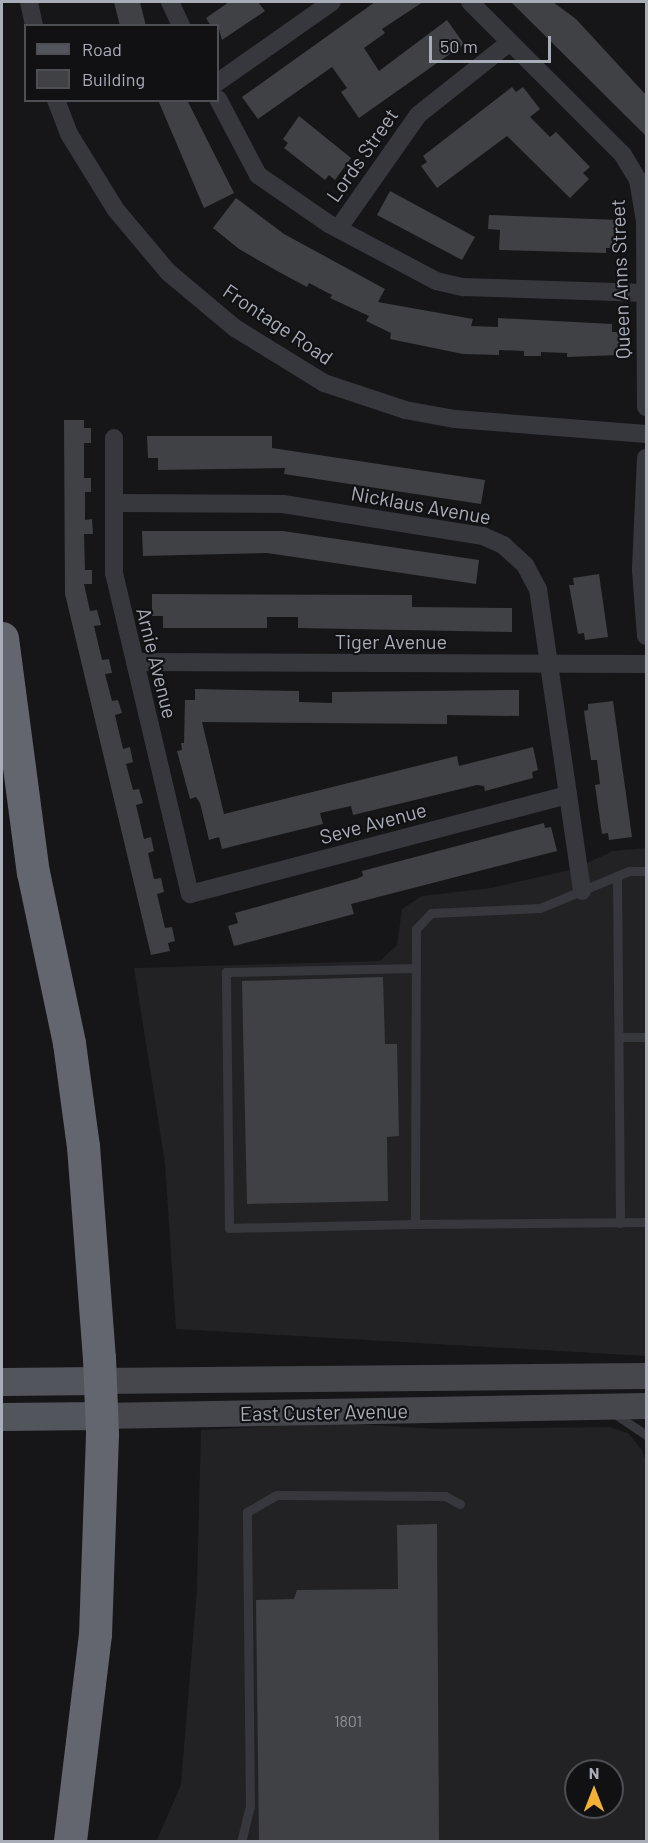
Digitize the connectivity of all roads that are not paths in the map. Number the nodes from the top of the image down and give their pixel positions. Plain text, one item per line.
1 (29, 2) edge
2 (170, 2) edge
3 (332, 2) edge
4 (470, 2) edge
5 (34, 24) edge
6 (180, 24) edge
7 (510, 42) junction
8 (219, 81) edge
9 (219, 101) edge
10 (57, 102) edge
11 (338, 229) junction
12 (645, 293) edge
13 (646, 407) edge
14 (646, 434) edge
15 (114, 438) dead end
16 (646, 458) edge
17 (114, 503) junction
18 (646, 636) edge
19 (2, 638) edge
20 (135, 662) junction
21 (549, 664) junction
22 (646, 664) edge
23 (568, 795) junction
24 (646, 871) edge
25 (617, 876) junction
26 (582, 891) junction
27 (190, 894) joint
28 (415, 968) junction
29 (619, 1037) junction
30 (646, 1037) edge
31 (646, 1222) edge
32 (620, 1223) junction
33 (415, 1224) junction
34 (646, 1376) edge
35 (99, 1381) junction
36 (2, 1382) edge
37 (646, 1406) edge
38 (584, 1407) junction
39 (101, 1416) junction
40 (12, 1417) edge
41 (646, 1435) edge
42 (460, 1504) dead end
43 (69, 1842) edge
44 (241, 1842) edge

1 - 5 street
2 - 6 street
3 - 8 street
4 - 7 street, Queen Anns Street
7 - 11 street, Lords Street
7 - 12 street, Queen Anns Street
9 - 11 street
10 - 14 street, Frontage Road
11 - 12 street
12 - 13 street, Queen Anns Street
15 - 17 street, Arnie Avenue
16 - 18 street
17 - 20 street, Arnie Avenue
17 - 21 street, Nicklaus Avenue
19 - 35 highway
20 - 21 street, Tiger Avenue
20 - 27 street, Arnie Avenue
21 - 22 street, Tiger Avenue
21 - 23 street, Nicklaus Avenue
23 - 26 street, Nicklaus Avenue
23 - 27 street, Seve Avenue
24 - 25 lane
25 - 26 lane
25 - 29 lane
26 - 28 lane
28 - 33 lane
28 - 33 lane
29 - 30 lane
29 - 32 lane
31 - 32 lane
32 - 33 lane
34 - 35 main road, East Custer Avenue
35 - 36 main road, East Custer Avenue
35 - 39 highway
37 - 38 main road, East Custer Avenue
38 - 39 main road, East Custer Avenue
38 - 41 lane
39 - 40 main road, East Custer Avenue
39 - 43 highway
42 - 44 lane

